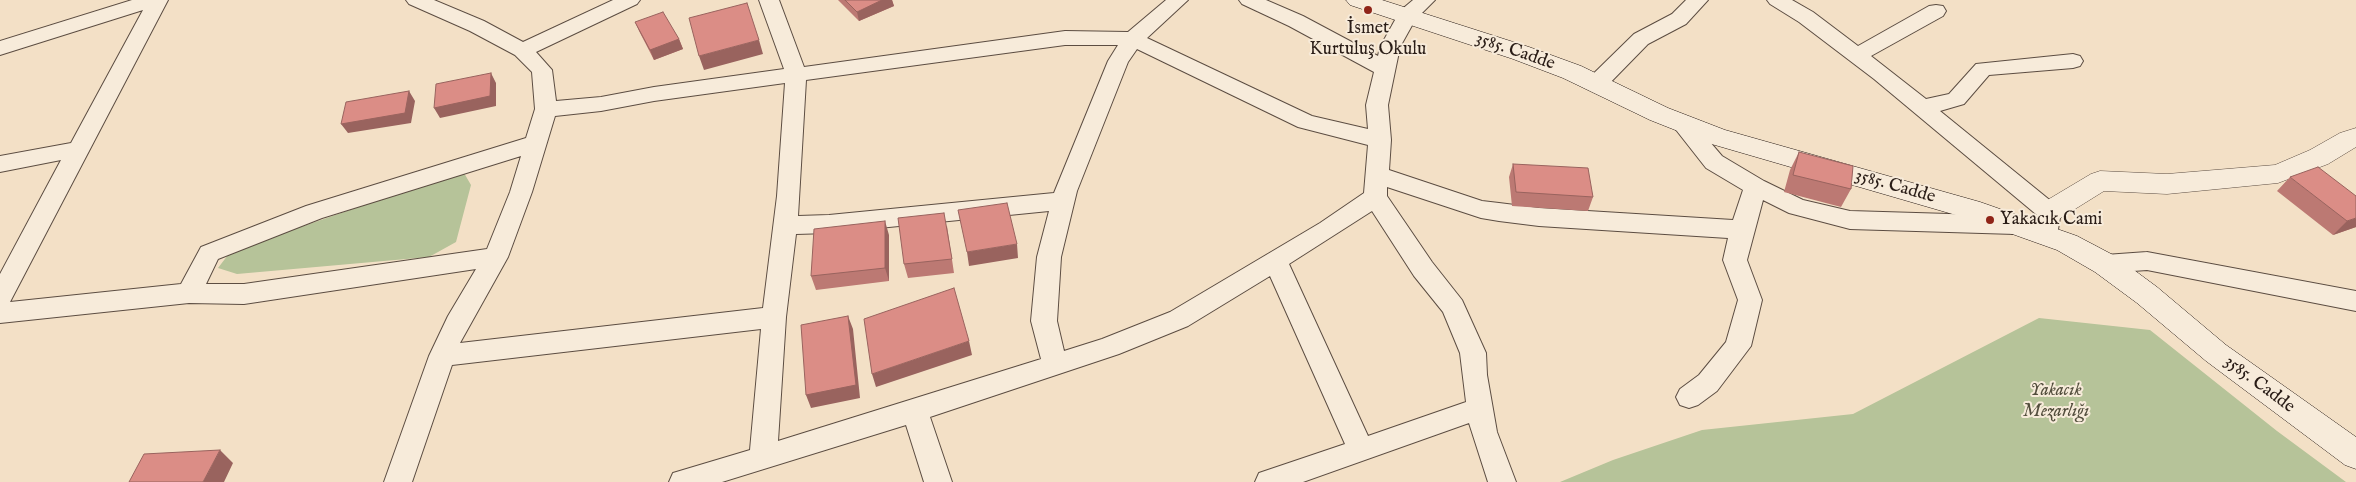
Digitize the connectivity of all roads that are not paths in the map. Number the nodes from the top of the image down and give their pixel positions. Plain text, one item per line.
1 (153, 0) edge
2 (158, 0) edge
3 (630, 0) edge
4 (769, 0) edge
5 (1178, 0) edge
6 (1249, 0) edge
7 (1358, 0) edge
8 (1698, 0) edge
9 (1777, 0) edge
10 (422, 1) edge
11 (1416, 8) edge
12 (1936, 11) dead end
13 (1133, 39) junction
14 (0, 48) edge
15 (522, 50) junction
16 (1856, 56) junction
17 (2073, 61) dead end
18 (1385, 69) junction
19 (796, 74) junction
20 (1596, 84) junction
21 (1922, 108) junction
22 (546, 109) junction
23 (1684, 126) junction
24 (2356, 138) edge
25 (1380, 140) junction
26 (536, 143) junction
27 (79, 150) junction
28 (0, 164) edge
29 (1377, 186) junction
30 (1756, 187) junction
31 (1063, 201) junction
32 (2047, 223) junction
33 (785, 225) junction
34 (2020, 225) junction
35 (1742, 230) junction
36 (496, 257) junction
37 (1275, 261) junction
38 (2105, 264) junction
39 (189, 294) junction
40 (0, 297) edge
41 (2356, 301) edge
42 (0, 313) edge
43 (774, 317) junction
44 (442, 356) junction
45 (1055, 366) junction
46 (1689, 397) dead end
47 (1480, 408) junction
48 (915, 411) junction
49 (1361, 449) junction
50 (2356, 455) edge
51 (763, 457) junction
52 (398, 482) edge
53 (682, 482) edge
54 (938, 482) edge
55 (1269, 482) edge
56 (1502, 482) edge

1 - 14 street
2 - 27 street
3 - 15 street
4 - 19 street
5 - 13 street
6 - 18 street
7 - 11 main road, 3585. Cadde
8 - 20 street
9 - 16 street
10 - 15 street
11 - 18 street
11 - 20 main road, 3585. Cadde
12 - 16 street
13 - 19 street
13 - 25 street
13 - 31 street
15 - 22 street
16 - 21 street
17 - 21 street
18 - 25 street
19 - 22 street
19 - 33 street
20 - 23 main road, 3585. Cadde
21 - 32 street
22 - 26 street
23 - 30 street
23 - 34 main road, 3585. Cadde
24 - 32 main road
25 - 29 street
26 - 36 street
26 - 39 street
27 - 28 street
27 - 40 street
29 - 35 street
29 - 37 street
29 - 47 street
30 - 34 street
30 - 35 street
31 - 33 street
31 - 45 street
32 - 34 main road, 3585. Cadde
32 - 38 main road, 3585. Cadde
33 - 43 street
35 - 46 street
36 - 39 street
36 - 44 street
37 - 45 street
37 - 49 street
38 - 41 street
38 - 50 main road, 3585. Cadde
39 - 42 street
43 - 44 street
43 - 51 street
44 - 52 street
45 - 48 street
47 - 49 street
47 - 56 street
48 - 51 street
48 - 54 street
49 - 55 street
51 - 53 street

